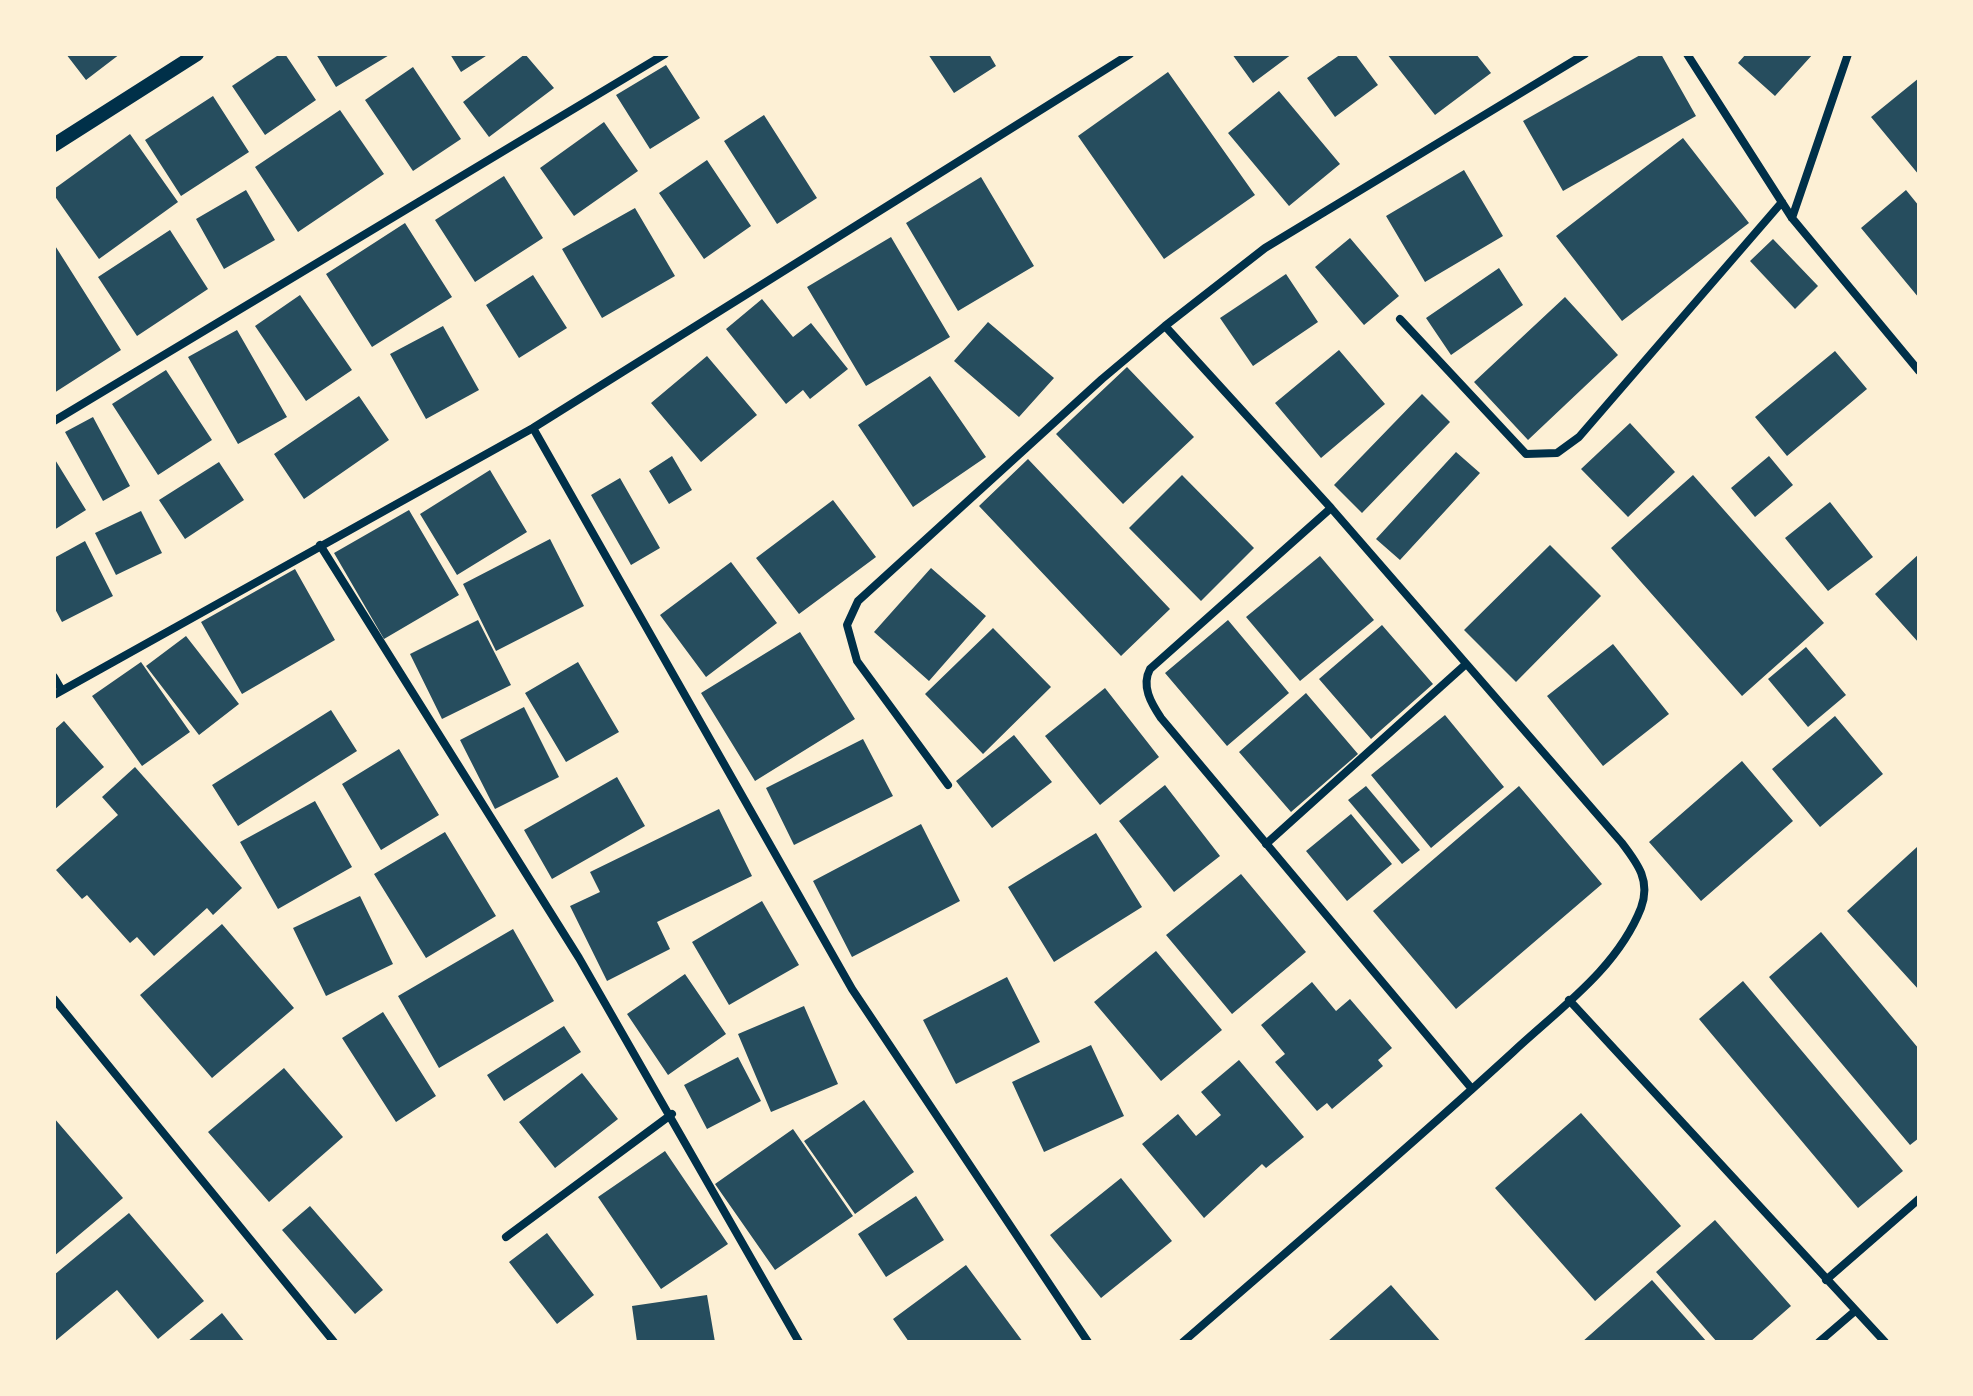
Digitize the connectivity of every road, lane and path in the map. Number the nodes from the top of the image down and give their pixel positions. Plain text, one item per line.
1 (197, 54) edge
2 (665, 54) edge
3 (1130, 54) edge
4 (1585, 54) edge
5 (1687, 54) edge
6 (1848, 54) edge
7 (54, 145) edge
8 (1782, 202) junction
9 (1792, 218) junction
10 (1400, 319) dead end
11 (1165, 326) junction
12 (1919, 371) edge
13 (54, 421) edge
14 (533, 428) junction
15 (1331, 508) junction
16 (320, 545) junction
17 (1466, 664) junction
18 (54, 677) edge
19 (58, 692) edge
20 (948, 785) dead end
21 (1266, 844) junction
22 (54, 999) edge
23 (1569, 1000) junction
24 (1472, 1089) junction
25 (672, 1114) junction
26 (1919, 1199) edge
27 (506, 1237) dead end
28 (1826, 1280) junction
29 (1855, 1311) junction
30 (334, 1342) edge
31 (799, 1342) edge
32 (1088, 1342) edge
33 (1183, 1342) edge
34 (1819, 1342) edge
35 (1885, 1342) edge

1 - 7 street
2 - 13 street
3 - 14 street
4 - 11 street
5 - 8 street
6 - 9 street
8 - 9 street
8 - 10 street
9 - 12 street
11 - 15 street
11 - 20 street
14 - 16 street
14 - 32 street
15 - 17 street
15 - 21 street
16 - 19 street
16 - 25 street
17 - 21 street
17 - 23 street
18 - 19 street
21 - 24 street
22 - 30 street
23 - 24 street
23 - 28 street
24 - 33 street
25 - 27 street
25 - 31 street
26 - 28 street
28 - 29 street
29 - 34 street
29 - 35 street

